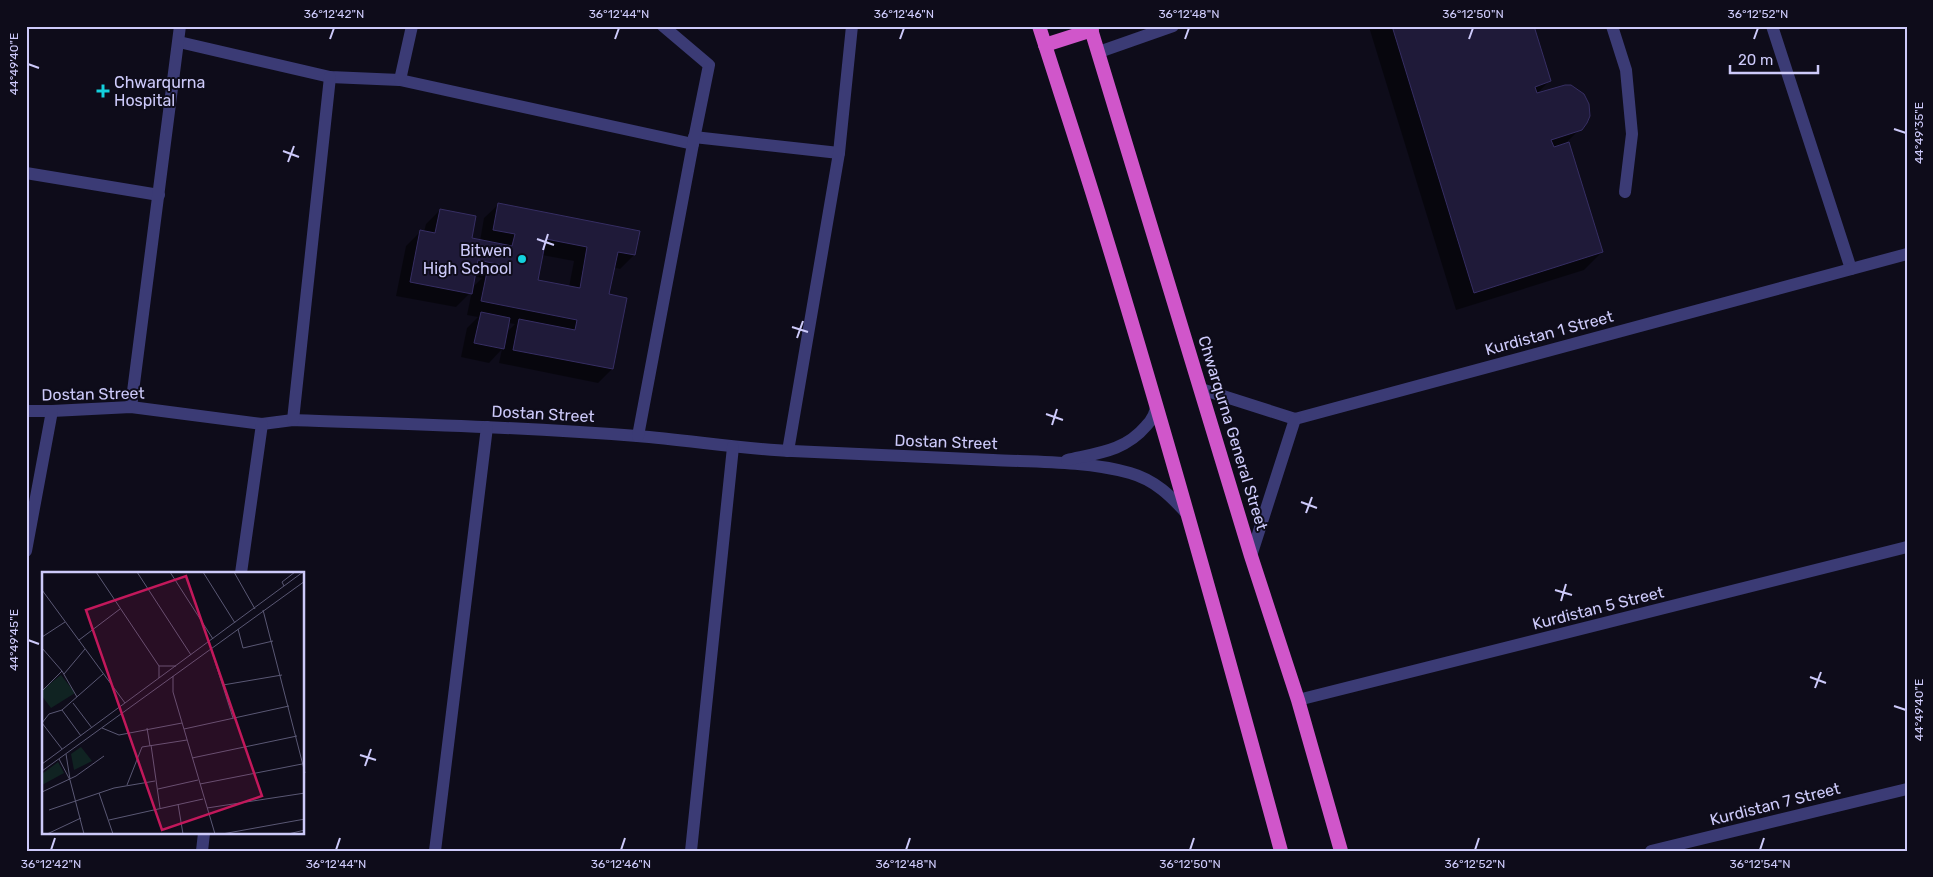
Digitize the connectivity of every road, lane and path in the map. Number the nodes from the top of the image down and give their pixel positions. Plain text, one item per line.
1 (180, 26) edge
2 (412, 26) edge
3 (663, 26) edge
4 (852, 26) edge
5 (1039, 26) edge
6 (1173, 26) edge
7 (1612, 26) edge
8 (1772, 26) edge
9 (1091, 28) edge
10 (179, 42) junction
11 (1044, 45) junction
12 (1099, 52) junction
13 (330, 77) junction
14 (400, 80) junction
15 (693, 141) junction
16 (839, 153) junction
17 (26, 173) edge
18 (1624, 192) dead end
19 (159, 195) junction
20 (1907, 254) edge
21 (1851, 269) junction
22 (1201, 389) junction
23 (1156, 405) junction
24 (131, 406) junction
25 (26, 411) edge
26 (52, 412) junction
27 (1295, 418) junction
28 (293, 420) junction
29 (262, 424) junction
30 (487, 427) junction
31 (638, 436) junction
32 (733, 447) junction
33 (788, 451) junction
34 (1058, 462) junction
35 (1188, 515) junction
36 (1907, 547) edge
37 (26, 552) edge
38 (1251, 556) junction
39 (241, 572) edge
40 (1298, 700) junction
41 (1907, 789) edge
42 (204, 834) edge
43 (202, 851) edge
44 (434, 851) edge
45 (691, 851) edge
46 (1281, 851) edge
47 (1341, 851) edge
48 (1652, 851) edge

1 - 10 street
2 - 14 street
3 - 15 street
4 - 16 street
5 - 11 highway
6 - 12 street
7 - 18 street
8 - 21 street
9 - 11 highway
9 - 12 highway, Chwarqurna General Street
10 - 13 street
10 - 19 street
11 - 23 highway
12 - 22 highway, Chwarqurna General Street
13 - 14 street
13 - 28 street
14 - 15 street
15 - 16 street
15 - 31 street
16 - 33 street
17 - 19 street
19 - 24 street
20 - 21 street, Kurdistan 1 Street
21 - 27 street, Kurdistan 1 Street
22 - 27 street
22 - 38 highway, Chwarqurna General Street
23 - 34 street, Dostan Street
23 - 35 highway
24 - 26 street, Dostan Street
24 - 29 street, Dostan Street
25 - 26 street, Dostan Street
26 - 37 street
27 - 38 street
28 - 29 street, Dostan Street
28 - 30 street, Dostan Street
29 - 39 street
30 - 31 street, Dostan Street
30 - 44 street
31 - 32 street, Dostan Street
32 - 33 street, Dostan Street
32 - 45 street
33 - 34 street, Dostan Street
34 - 35 street, Dostan Street
35 - 46 highway
36 - 40 street, Kurdistan 5 Street
38 - 40 highway, Chwarqurna General Street
40 - 47 highway, Chwarqurna General Street
41 - 48 street, Kurdistan 7 Street
42 - 43 street

